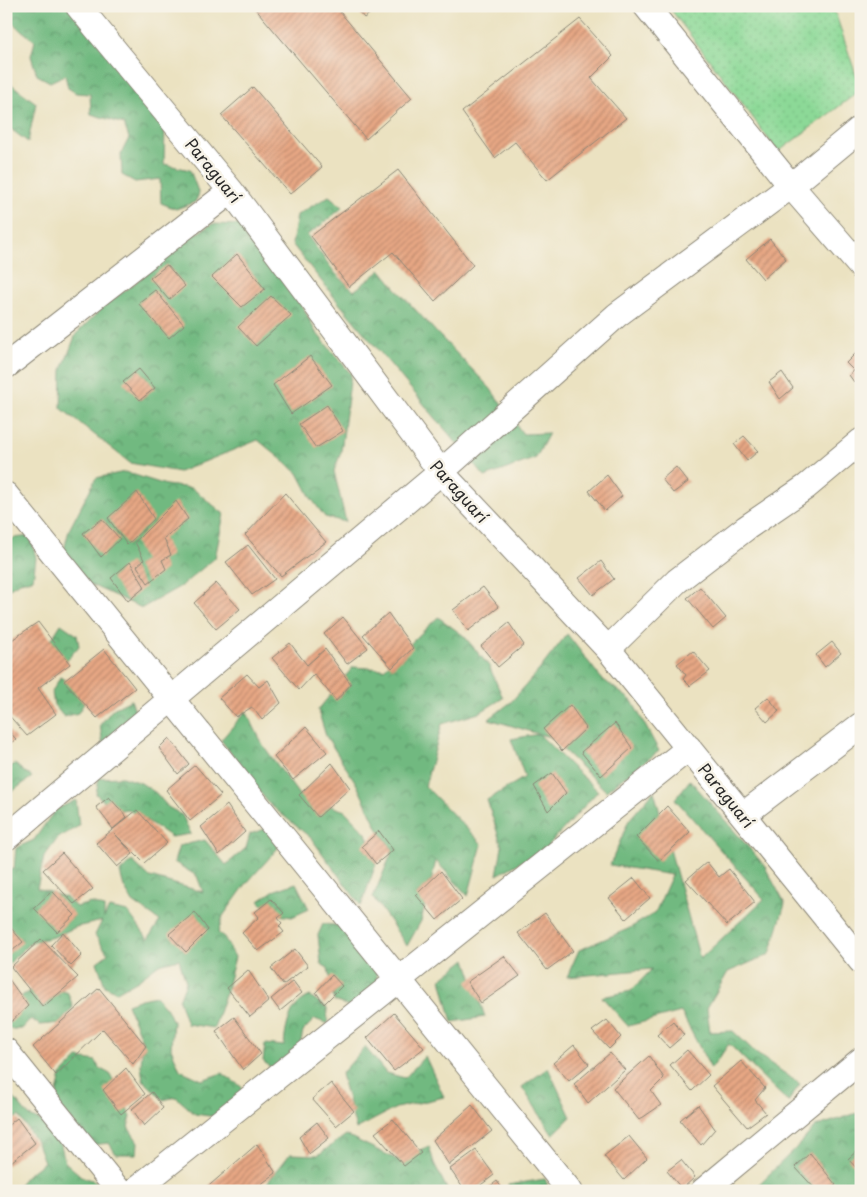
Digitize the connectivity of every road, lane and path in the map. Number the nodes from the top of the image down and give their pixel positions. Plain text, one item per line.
1 (78, 6) edge
2 (646, 6) edge
3 (861, 128) edge
4 (792, 186) junction
5 (231, 191) junction
6 (861, 267) edge
7 (6, 366) edge
8 (861, 441) edge
9 (441, 472) junction
10 (6, 495) edge
11 (608, 649) junction
12 (172, 699) junction
13 (861, 725) edge
14 (689, 748) junction
15 (743, 815) junction
16 (6, 838) edge
17 (861, 961) edge
18 (399, 979) junction
19 (6, 1051) edge
20 (861, 1060) edge
21 (119, 1191) edge
22 (134, 1191) edge
23 (570, 1191) edge
24 (702, 1191) edge

1 - 5 street, Paraguarí
2 - 4 street
3 - 4 street
4 - 6 street
4 - 9 street
5 - 7 street
5 - 9 street, Paraguarí
8 - 11 street
9 - 11 street, Paraguarí
9 - 12 street
10 - 12 street
11 - 14 street, Paraguarí
12 - 16 street
12 - 18 street
13 - 15 street
14 - 15 street, Paraguarí
14 - 18 street
15 - 17 street, Paraguarí
18 - 22 street
18 - 23 street
19 - 21 street
20 - 24 street

